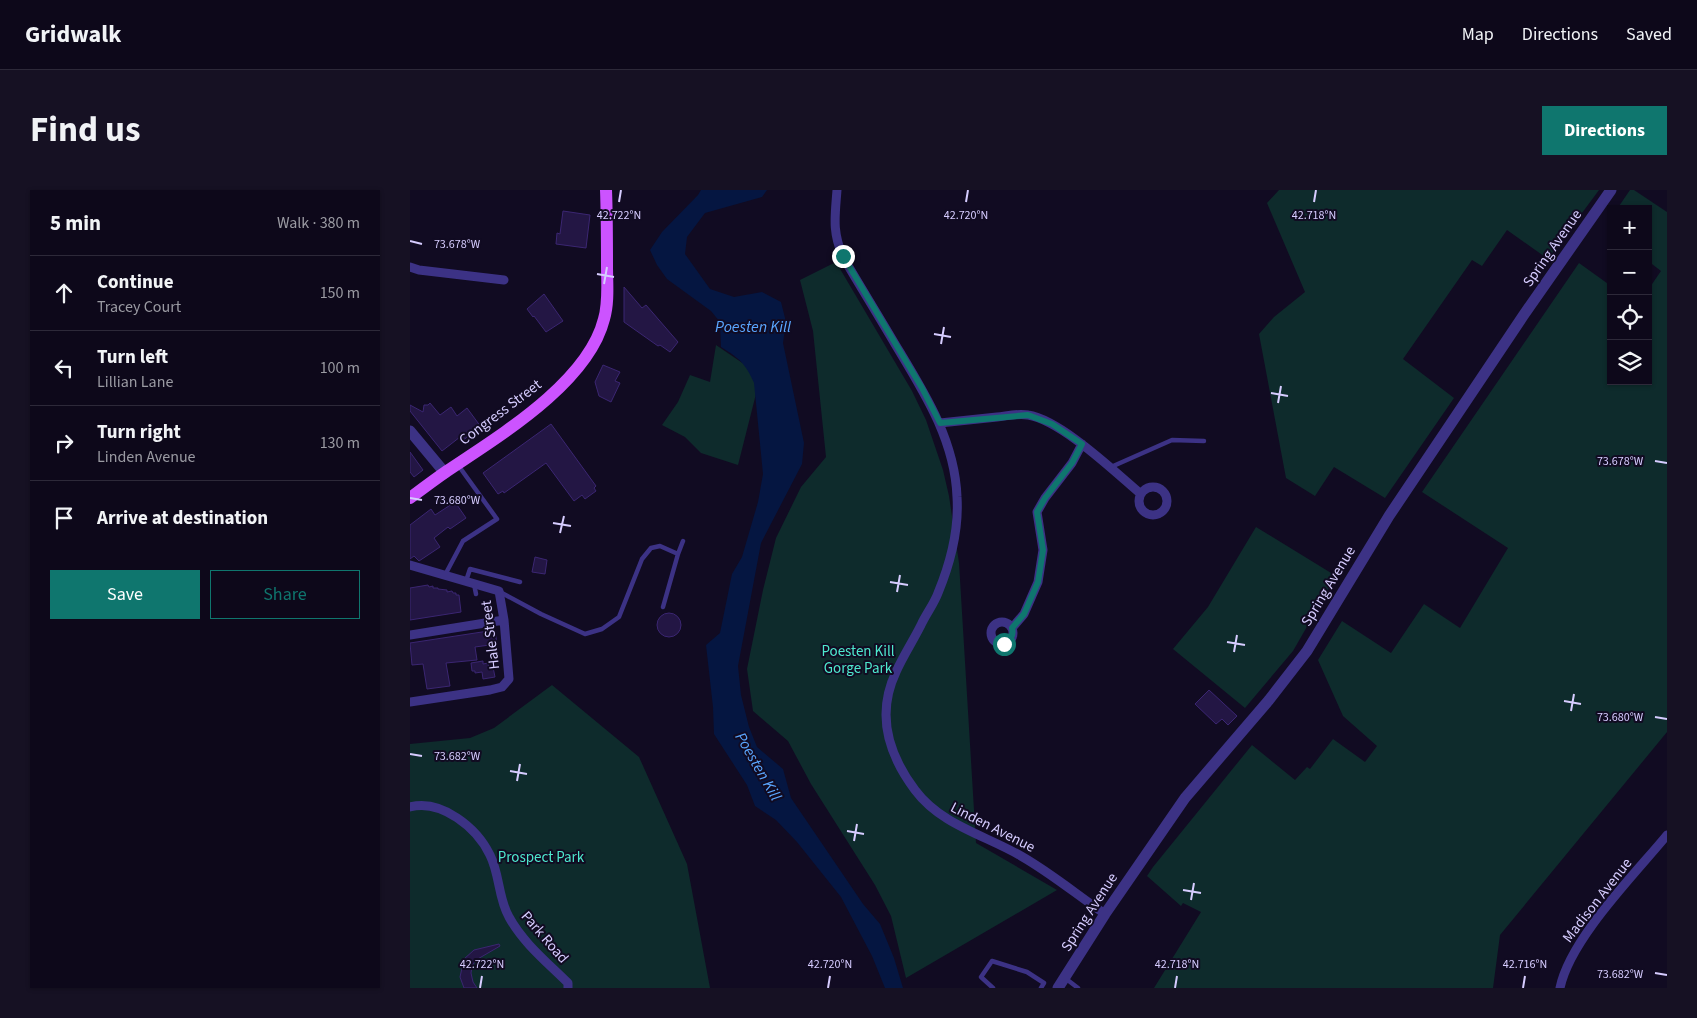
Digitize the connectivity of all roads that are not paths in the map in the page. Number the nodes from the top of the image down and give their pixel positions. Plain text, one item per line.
1 (606, 190) edge
2 (837, 190) edge
3 (1612, 190) edge
4 (410, 267) edge
5 (504, 280) dead end
6 (940, 423) junction
7 (410, 431) edge
8 (1204, 441) dead end
9 (1082, 444) junction
10 (457, 464) junction
11 (1109, 468) junction
12 (445, 472) junction
13 (1141, 494) dead end
14 (410, 498) edge
15 (683, 541) dead end
16 (678, 554) junction
17 (410, 565) edge
18 (445, 575) junction
19 (467, 581) junction
20 (520, 582) dead end
21 (499, 591) junction
22 (476, 594) dead end
23 (663, 607) dead end
24 (504, 620) junction
25 (1012, 628) dead end
26 (410, 635) edge
27 (410, 702) edge
28 (410, 807) edge
29 (1667, 835) edge
30 (1105, 914) junction
31 (1053, 984) edge
32 (568, 988) edge
33 (993, 988) edge
34 (1041, 988) edge
35 (1078, 988) edge
36 (1560, 988) edge

1 - 10 main road, Congress Street
2 - 6 street, Linden Avenue
3 - 30 street, Spring Avenue
4 - 5 street
6 - 9 street
6 - 30 street, Linden Avenue
7 - 12 street
8 - 11 lane
9 - 11 street
9 - 25 street
10 - 12 main road, Congress Street
10 - 18 lane
11 - 13 street
12 - 14 main road, Congress Street
15 - 16 lane
16 - 21 lane
16 - 23 lane
17 - 18 street, Hale Street
18 - 19 street, Hale Street
19 - 20 lane
19 - 21 street, Hale Street
19 - 22 lane
21 - 24 street, Hale Street
24 - 26 street
24 - 27 street, Hale Street
28 - 32 street, Park Road
29 - 36 street, Madison Avenue
30 - 31 street, Spring Avenue
31 - 33 lane
31 - 34 lane
31 - 35 lane

